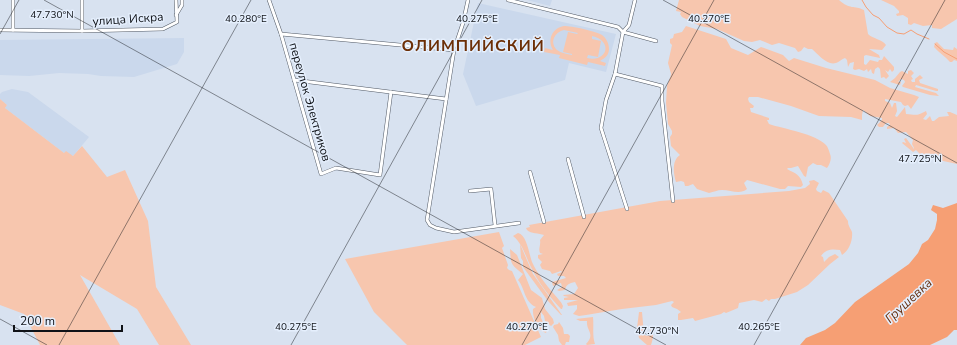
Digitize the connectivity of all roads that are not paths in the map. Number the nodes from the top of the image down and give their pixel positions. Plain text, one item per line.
1 (13, 0) edge
2 (82, 0) edge
3 (176, 0) edge
4 (182, 0) edge
5 (270, 0) edge
6 (468, 0) edge
7 (508, 0) edge
8 (634, 0) edge
9 (176, 15) junction
10 (0, 30) edge
11 (13, 30) junction
12 (82, 31) junction
13 (623, 32) junction
14 (281, 34) junction
15 (656, 41) dead end
16 (454, 50) junction
17 (615, 74) junction
18 (294, 80) junction
19 (391, 92) junction
20 (446, 99) junction
21 (568, 159) dead end
22 (530, 172) dead end
23 (470, 191) dead end
24 (673, 201) dead end
25 (626, 209) dead end
26 (584, 217) dead end
27 (544, 222) dead end
28 (519, 223) dead end
29 (495, 225) junction

1 - 11 street
2 - 12 street
3 - 9 street
4 - 9 street
5 - 14 street, переулок Электриков
6 - 16 street
7 - 13 street
8 - 13 street
9 - 12 street, улица Искра
10 - 11 street, улица Искра
11 - 12 street, улица Искра
13 - 15 street
13 - 17 street
14 - 16 street
14 - 18 street, переулок Электриков
16 - 20 street
17 - 24 street
17 - 25 street
18 - 19 street
18 - 19 street, переулок Электриков
19 - 20 street
20 - 29 street
21 - 26 street
22 - 27 street
23 - 29 street
28 - 29 street

